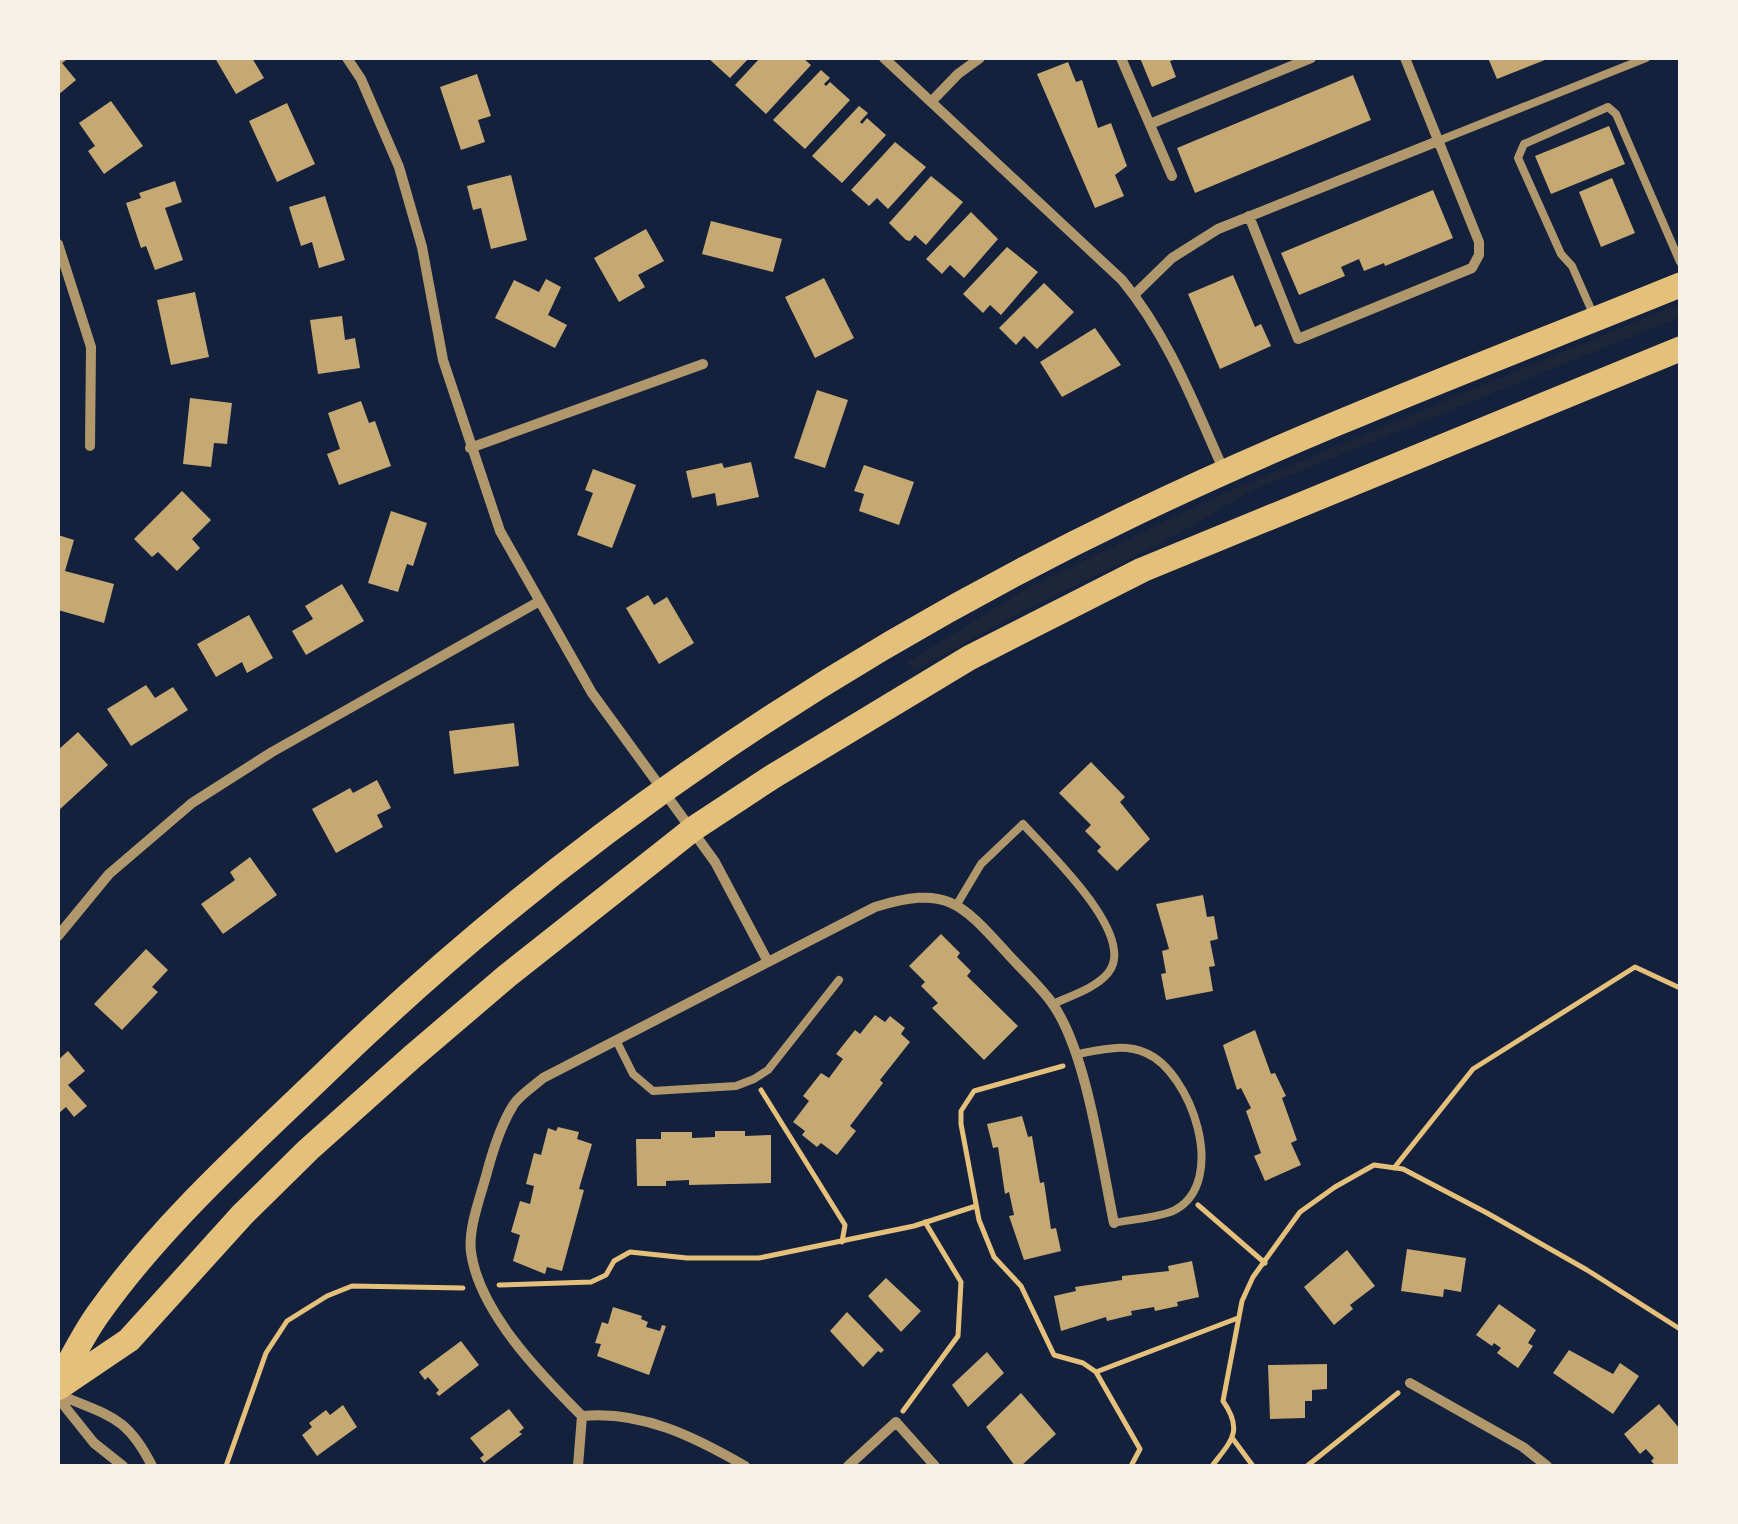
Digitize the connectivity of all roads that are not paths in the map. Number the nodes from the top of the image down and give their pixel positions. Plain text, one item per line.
1 (347, 58) edge
2 (884, 58) edge
3 (980, 58) edge
4 (1122, 58) edge
5 (1311, 58) edge
6 (1405, 58) edge
7 (1646, 58) edge
8 (931, 102) junction
9 (1150, 124) junction
10 (1438, 141) junction
11 (1172, 176) dead end
12 (1249, 216) junction
13 (58, 244) edge
14 (1680, 262) edge
15 (1680, 285) edge
16 (1134, 295) junction
17 (1595, 319) junction
18 (1680, 349) edge
19 (703, 364) dead end
20 (90, 446) dead end
21 (470, 448) junction
22 (1224, 472) junction
23 (538, 602) junction
24 (662, 788) junction
25 (693, 829) junction
26 (956, 906) junction
27 (58, 936) edge
28 (767, 960) junction
29 (839, 980) dead end
30 (1053, 1004) junction
31 (616, 1040) junction
32 (1078, 1058) junction
33 (1114, 1223) joint
34 (1410, 1383) road end
35 (58, 1391) edge
36 (582, 1416) junction
37 (124, 1466) edge
38 (152, 1466) edge
39 (578, 1466) edge
40 (745, 1466) edge
41 (848, 1466) edge
42 (936, 1466) edge
43 (1548, 1466) edge

1 - 21 street
2 - 8 street
3 - 8 street
4 - 9 street
5 - 9 street
6 - 10 street
7 - 10 lane
8 - 16 street
9 - 11 street
10 - 12 street
10 - 12 street
12 - 16 street
13 - 20 street
14 - 17 lane
15 - 17 main road
16 - 22 street
17 - 22 main road
18 - 25 main road
19 - 21 street
21 - 23 street
22 - 24 main road
23 - 24 street
23 - 27 street
24 - 25 street
24 - 35 main road
25 - 28 street
25 - 35 main road
26 - 28 street
26 - 30 street
26 - 30 lane
28 - 31 street
29 - 31 lane
30 - 32 street
31 - 36 street
32 - 33 street
32 - 33 lane
34 - 43 street
35 - 37 street
35 - 38 street
36 - 39 street
36 - 40 street
41 - 42 street

